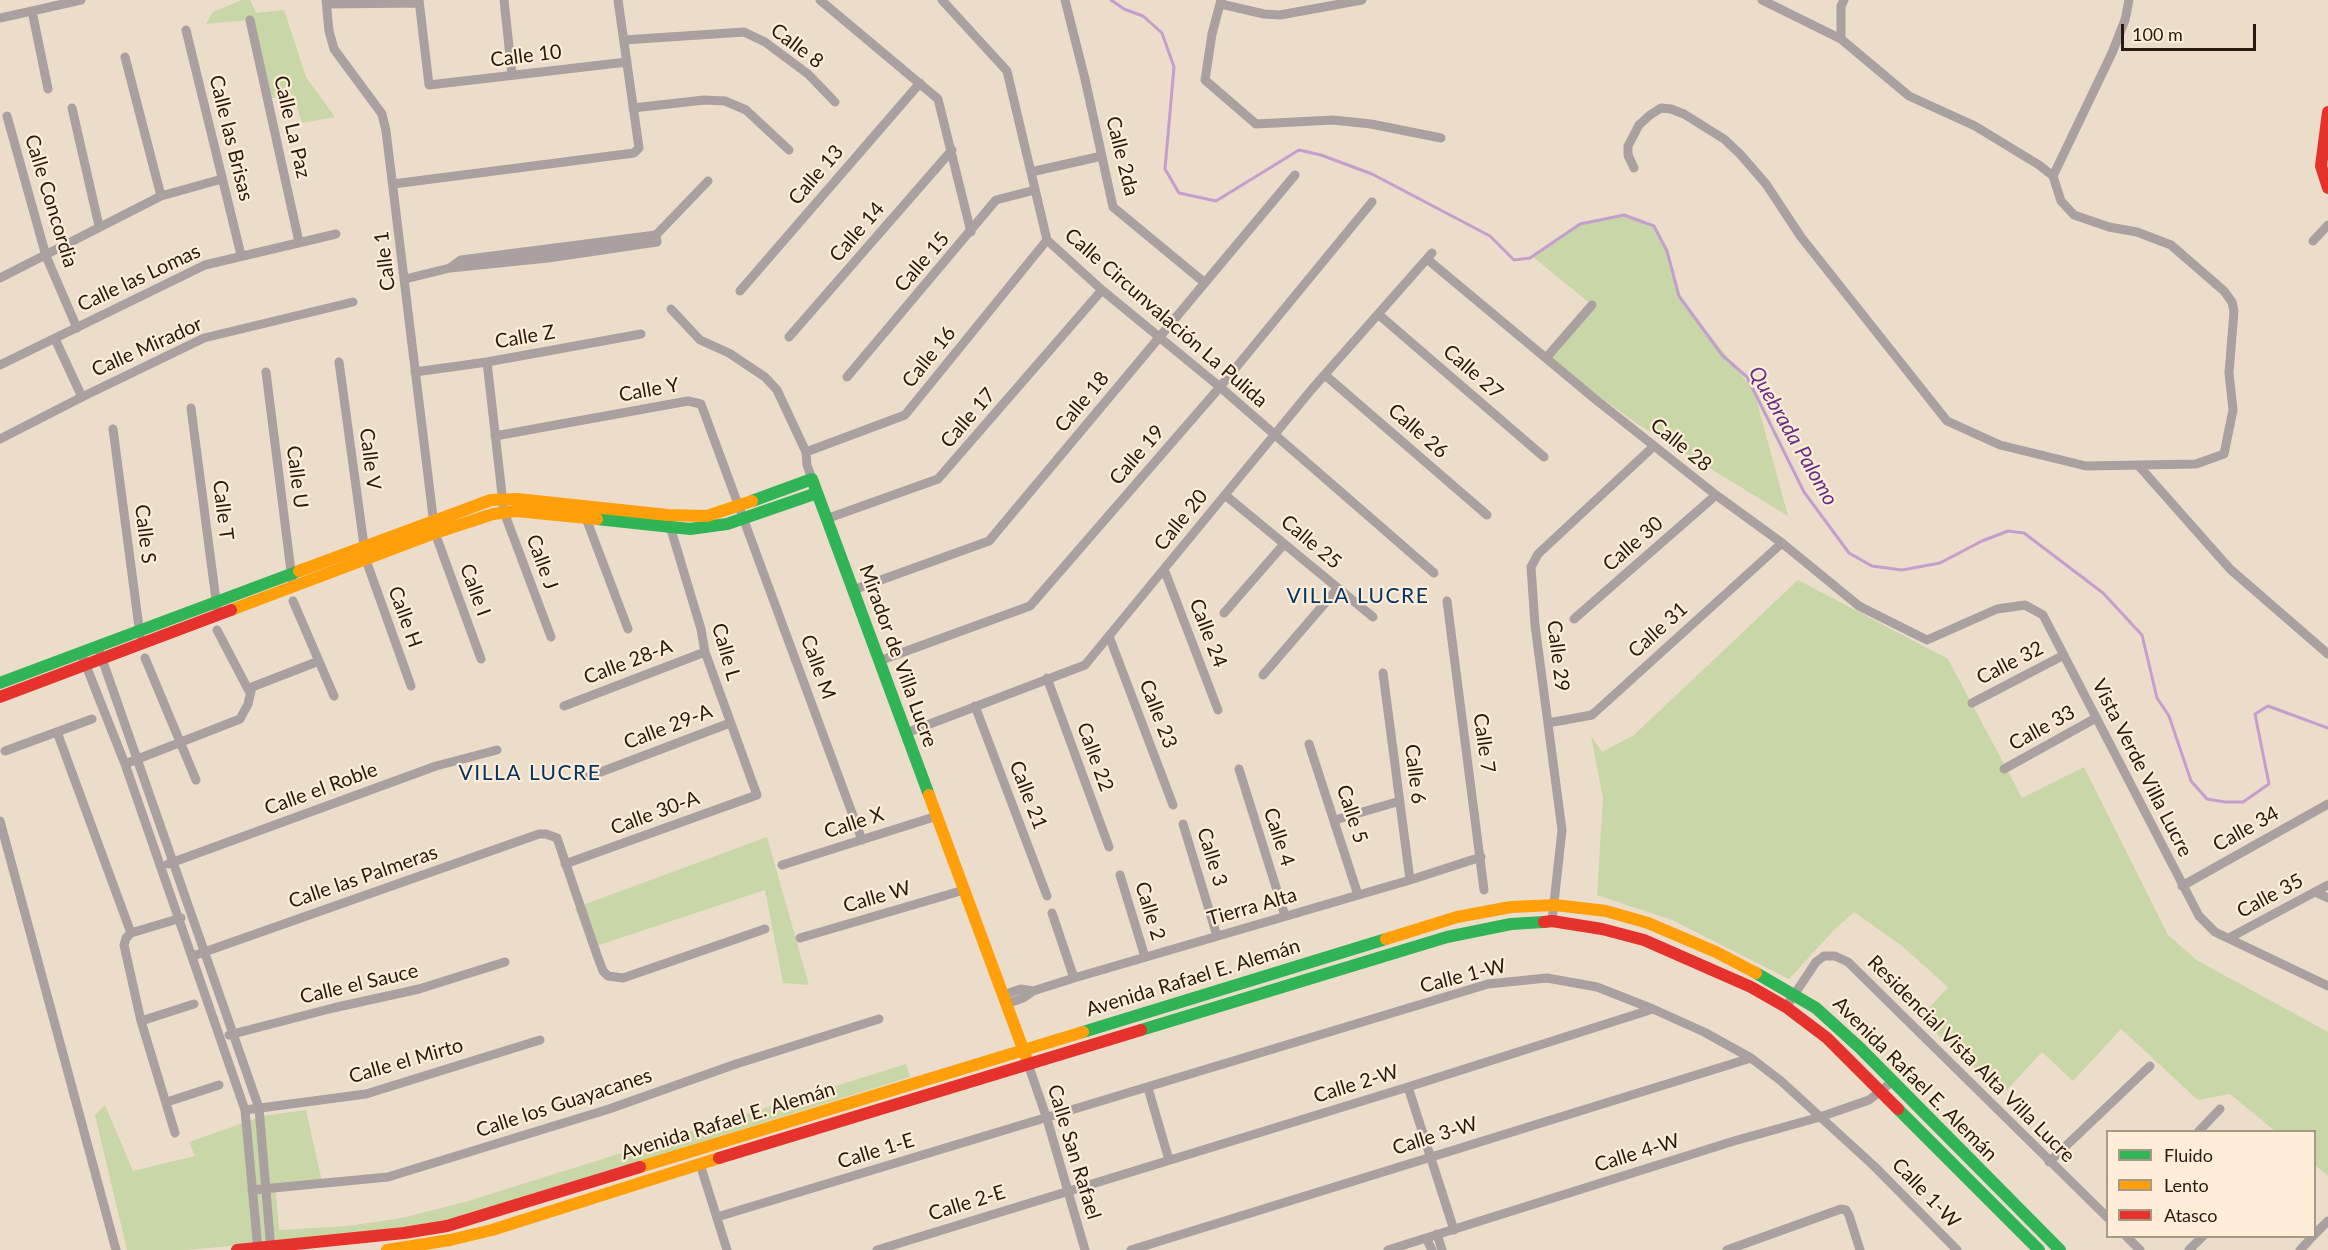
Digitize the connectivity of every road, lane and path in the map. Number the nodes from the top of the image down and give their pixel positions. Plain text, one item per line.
1 (81, 0) edge
2 (504, 0) edge
3 (618, 0) edge
4 (820, 0) edge
5 (942, 0) edge
6 (1065, 0) edge
7 (1362, 0) edge
8 (1762, 0) edge
9 (1844, 0) edge
10 (2129, 0) edge
11 (326, 2) edge
12 (419, 2) edge
13 (1221, 2) edge
14 (32, 11) junction
15 (0, 18) edge
16 (250, 20) dead end
17 (186, 30) dead end
18 (1841, 39) junction
19 (624, 40) junction
20 (124, 57) dead end
21 (627, 62) junction
22 (512, 75) junction
23 (920, 83) junction
24 (48, 89) dead end
25 (835, 102) dead end
26 (72, 108) dead end
27 (633, 108) junction
28 (2328, 114) edge
29 (7, 116) dead end
30 (1442, 138) dead end
31 (789, 150) dead end
32 (952, 150) junction
33 (1102, 156) junction
34 (1634, 168) dead end
35 (1031, 172) junction
36 (1295, 175) dead end
37 (2053, 176) junction
38 (222, 179) junction
39 (708, 181) dead end
40 (393, 184) junction
41 (2328, 188) edge
42 (1035, 190) junction
43 (161, 196) junction
44 (1372, 202) dead end
45 (2328, 225) edge
46 (99, 226) junction
47 (971, 232) junction
48 (336, 234) dead end
49 (1047, 240) junction
50 (299, 242) junction
51 (2313, 242) dead end
52 (241, 255) junction
53 (46, 256) junction
54 (1429, 256) joint
55 (0, 278) edge
56 (405, 279) junction
57 (1205, 283) junction
58 (1102, 290) junction
59 (740, 291) dead end
60 (353, 302) dead end
61 (1592, 305) dead end
62 (671, 309) dead end
63 (1378, 314) junction
64 (77, 328) junction
65 (641, 334) dead end
66 (789, 338) dead end
67 (1160, 338) junction
68 (55, 339) junction
69 (1546, 358) junction
70 (339, 362) dead end
71 (488, 362) junction
72 (0, 365) edge
73 (266, 372) dead end
74 (415, 372) junction
75 (1325, 375) junction
76 (847, 376) dead end
77 (1220, 387) junction
78 (82, 397) junction
79 (191, 408) dead end
80 (113, 429) dead end
81 (1275, 434) junction
82 (495, 436) junction
83 (0, 439) edge
84 (1654, 446) junction
85 (806, 452) junction
86 (1544, 457) dead end
87 (2138, 465) junction
88 (812, 479) junction
89 (817, 493) junction
90 (1225, 495) junction
91 (1716, 495) junction
92 (503, 499) junction
93 (582, 505) junction
94 (740, 506) junction
95 (504, 512) junction
96 (1487, 514) dead end
97 (586, 519) junction
98 (744, 519) junction
99 (826, 519) junction
100 (433, 520) junction
101 (669, 522) junction
102 (708, 522) junction
103 (435, 533) junction
104 (1782, 543) junction
105 (1284, 544) junction
106 (364, 554) junction
107 (1164, 569) junction
108 (291, 573) junction
109 (1434, 573) dead end
110 (293, 588) junction
111 (1338, 588) junction
112 (853, 590) junction
113 (293, 601) dead end
114 (216, 602) junction
115 (1447, 602) dead end
116 (1224, 613) dead end
117 (218, 616) junction
118 (1373, 617) dead end
119 (1574, 619) dead end
120 (628, 629) dead end
121 (139, 630) junction
122 (217, 630) dead end
123 (1109, 636) junction
124 (550, 637) dead end
125 (1927, 640) joint
126 (143, 643) junction
127 (97, 646) junction
128 (705, 652) junction
129 (81, 653) junction
130 (2328, 654) edge
131 (2064, 655) junction
132 (145, 658) dead end
133 (481, 658) dead end
134 (102, 660) junction
135 (319, 661) junction
136 (879, 661) junction
137 (86, 666) junction
138 (1383, 673) dead end
139 (1263, 675) dead end
140 (1047, 678) junction
141 (0, 683) edge
142 (411, 686) dead end
143 (250, 693) junction
144 (334, 696) dead end
145 (0, 697) edge
146 (1972, 703) dead end
147 (564, 705) dead end
148 (975, 706) junction
149 (1218, 710) dead end
150 (2096, 718) junction
151 (92, 719) dead end
152 (730, 723) junction
153 (1548, 723) junction
154 (57, 732) junction
155 (906, 733) junction
156 (181, 742) junction
157 (1309, 744) dead end
158 (496, 750) dead end
159 (5, 751) dead end
160 (135, 760) junction
161 (124, 764) junction
162 (1239, 769) dead end
163 (2004, 769) dead end
164 (585, 778) dead end
165 (196, 780) dead end
166 (757, 795) joint
167 (1400, 801) junction
168 (2328, 804) edge
169 (1173, 805) dead end
170 (937, 816) junction
171 (1335, 820) junction
172 (0, 821) edge
173 (1183, 824) dead end
174 (862, 840) junction
175 (1109, 847) dead end
176 (1481, 857) junction
177 (173, 862) junction
178 (565, 864) junction
179 (782, 865) dead end
180 (160, 867) junction
181 (1120, 874) dead end
182 (1410, 880) junction
183 (2328, 885) edge
184 (2182, 886) junction
185 (964, 890) junction
186 (1484, 890) dead end
187 (2315, 892) junction
188 (1359, 895) junction
189 (1047, 896) dead end
190 (2328, 898) edge
191 (1555, 904) junction
192 (1052, 913) dead end
193 (192, 914) junction
194 (1285, 916) junction
195 (177, 919) junction
196 (1552, 921) junction
197 (765, 929) dead end
198 (131, 933) junction
199 (1217, 936) junction
200 (800, 938) dead end
201 (2229, 938) junction
202 (206, 952) junction
203 (193, 956) junction
204 (1145, 957) junction
205 (505, 962) dead end
206 (1074, 978) junction
207 (2328, 986) edge
208 (1795, 994) junction
209 (1005, 999) junction
210 (194, 1004) dead end
211 (1786, 1007) junction
212 (1653, 1009) junction
213 (879, 1019) dead end
214 (141, 1021) junction
215 (234, 1033) junction
216 (221, 1037) junction
217 (540, 1040) dead end
218 (1024, 1050) junction
219 (1751, 1058) junction
220 (1028, 1064) junction
221 (2150, 1066) dead end
222 (1892, 1082) junction
223 (219, 1085) dead end
224 (1408, 1087) junction
225 (1148, 1088) junction
226 (1881, 1092) junction
227 (167, 1102) junction
228 (259, 1108) junction
229 (2220, 1108) dead end
230 (245, 1110) junction
231 (1820, 1117) junction
232 (1047, 1119) junction
233 (2199, 1130) edge
234 (175, 1133) dead end
235 (1430, 1156) junction
236 (1169, 1160) junction
237 (2049, 1162) junction
238 (700, 1164) junction
239 (267, 1188) junction
240 (252, 1190) junction
241 (1068, 1191) junction
242 (2106, 1216) edge
243 (717, 1217) junction
244 (2328, 1221) edge
245 (1454, 1230) junction
246 (1437, 1234) junction
247 (2316, 1234) edge
248 (1426, 1238) junction
249 (2128, 1238) edge
250 (2201, 1238) edge
251 (2312, 1238) edge
252 (1761, 1239) junction
253 (901, 1246) edge
254 (271, 1248) edge
255 (258, 1249) edge
256 (116, 1250) edge
257 (237, 1250) edge
258 (387, 1250) edge
259 (727, 1250) edge
260 (877, 1250) edge
261 (1085, 1250) edge
262 (1131, 1250) edge
263 (1388, 1250) edge
264 (1432, 1250) edge
265 (1442, 1250) edge
266 (1726, 1250) edge
267 (1765, 1250) edge
268 (1860, 1250) edge
269 (1957, 1250) edge
270 (2039, 1250) edge
271 (2060, 1250) edge
272 (2140, 1250) edge
273 (2189, 1250) edge
274 (2300, 1250) edge

1 - 14 street
2 - 22 street
3 - 19 street
4 - 23 street
5 - 35 street, Calle Circunvalación La Pulida
6 - 33 street, Calle 2da
7 - 13 street
8 - 18 street
9 - 18 street
10 - 37 street
11 - 12 street
11 - 40 street, Calle 1
12 - 22 street, Calle 10
13 - 30 street
14 - 15 street
14 - 24 street
16 - 50 street, Calle La Paz
17 - 38 street, Calle las Brisas
18 - 37 street
19 - 21 street
19 - 25 street, Calle 8
20 - 43 street
21 - 22 street, Calle 10
21 - 27 street
23 - 32 street
23 - 59 street, Calle 13
26 - 46 street
27 - 31 street
27 - 40 street
28 - 41 main road
29 - 53 street, Calle Concordia
32 - 47 street
32 - 66 street, Calle 14
33 - 35 street
33 - 57 street, Calle 2da
34 - 87 street
35 - 42 street, Calle Circunvalación La Pulida
36 - 57 street, Calle 18
37 - 87 street
38 - 43 street
38 - 52 street, Calle las Brisas
39 - 56 street
40 - 56 street, Calle 1
42 - 47 street, Calle 15
42 - 49 street, Calle Circunvalación La Pulida
43 - 46 street
44 - 77 street, Calle 19
45 - 51 street
46 - 53 street
47 - 76 street, Calle 15
48 - 50 street, Calle las Lomas
49 - 58 street, Calle Circunvalación La Pulida
49 - 85 street, Calle 16
50 - 52 street, Calle las Lomas
52 - 64 street, Calle las Lomas
53 - 55 street
53 - 64 street, Calle Concordia
54 - 63 street, Calle 20
54 - 69 street, Calle 28
56 - 74 street, Calle 1
57 - 67 street, Calle 18
58 - 67 street, Calle Circunvalación La Pulida
58 - 99 street, Calle 17
60 - 78 street, Calle Mirador
61 - 69 street
62 - 85 street, Mirador de Villa Lucre
63 - 75 street, Calle 20
63 - 86 street, Calle 27
64 - 68 street, Calle las Lomas
65 - 71 street, Calle Z
67 - 77 street, Calle Circunvalación La Pulida
67 - 112 street, Calle 18
68 - 72 street, Calle las Lomas
68 - 78 street
69 - 84 street, Calle 28
70 - 106 street, Calle V
71 - 74 street, Calle Z
71 - 82 street, Calle J
73 - 108 street, Calle U
74 - 100 street, Calle 1
75 - 81 street, Calle 20
75 - 96 street, Calle 26
77 - 81 street, Calle Circunvalación La Pulida
77 - 136 street, Calle 19
78 - 83 street, Calle Mirador
79 - 114 street, Calle T
80 - 121 street, Calle S
81 - 90 street, Calle 20
81 - 109 street, Calle Circunvalación La Pulida
82 - 92 street, Calle J
82 - 94 street, Calle Y
84 - 91 street, Calle 28
84 - 153 street, Calle 29
85 - 88 street, Mirador de Villa Lucre
87 - 130 street
88 - 89 main road, Mirador de Villa Lucre
88 - 94 main road
89 - 98 main road
89 - 99 main road, Mirador de Villa Lucre
90 - 105 street, Calle 25
90 - 107 street, Calle 20
91 - 104 street, Calle 28
91 - 119 street, Calle 30
92 - 93 main road
92 - 95 street, Calle J
92 - 100 main road
93 - 97 street
93 - 101 main road
94 - 98 street, Calle M
94 - 102 main road
95 - 97 main road
95 - 103 main road
95 - 124 street, Calle J
97 - 101 main road
97 - 120 street
98 - 102 main road
98 - 174 street, Calle M
99 - 112 main road, Mirador de Villa Lucre
100 - 103 street, Calle 1
100 - 106 main road
101 - 102 main road
101 - 128 street, Calle L
103 - 106 main road
103 - 133 street, Calle I
104 - 125 street, Calle 28
104 - 153 street, Calle 31
105 - 111 street, Calle 25
105 - 116 street
106 - 108 main road
106 - 110 main road
106 - 142 street, Calle H
107 - 123 street, Calle 20
107 - 149 street, Calle 24
108 - 110 street, Calle U
108 - 114 main road
110 - 117 main road
111 - 118 street, Calle 25
111 - 139 street
112 - 136 main road, Mirador de Villa Lucre
113 - 135 street
114 - 117 street, Calle T
114 - 121 main road
115 - 176 street, Calle 7
117 - 126 main road
121 - 126 street, Calle S
121 - 127 main road
122 - 143 street
123 - 140 street, Calle 20
123 - 169 street, Calle 23
125 - 131 street, Vista Verde Villa Lucre
126 - 134 main road
127 - 129 main road
127 - 134 street
128 - 147 street, Calle 28-A
128 - 152 street, Calle L
129 - 137 street
129 - 141 main road
131 - 146 street, Calle 32
131 - 150 street, Vista Verde Villa Lucre
132 - 156 street
134 - 137 main road
134 - 160 street
135 - 143 street
135 - 144 street
136 - 155 main road, Mirador de Villa Lucre
137 - 145 main road
137 - 161 street
138 - 167 street, Calle 6
140 - 148 street, Calle 20
140 - 175 street, Calle 22
143 - 156 street
148 - 155 street, Calle 20
148 - 189 street, Calle 21
150 - 163 street, Calle 33
150 - 184 street, Vista Verde Villa Lucre
151 - 154 street
152 - 164 street, Calle 29-A
152 - 166 street, Calle L
153 - 191 street, Calle 29
154 - 159 street
154 - 198 street
155 - 170 main road, Mirador de Villa Lucre
156 - 160 street
156 - 165 street
157 - 171 street, Calle 5
158 - 177 street, Calle el Roble
160 - 161 street
160 - 177 street
161 - 180 street
162 - 194 street, Calle 4
166 - 178 street, Calle 30-A
167 - 171 street
167 - 182 street, Calle 6
168 - 184 street, Calle 34
170 - 174 street, Calle X
170 - 185 main road, Mirador de Villa Lucre
171 - 188 street, Calle 5
172 - 256 street
173 - 199 street, Calle 3
174 - 179 street, Calle X
176 - 182 street, Tierra Alta
176 - 186 street, Calle 7
177 - 180 street, Calle el Roble
177 - 193 street
178 - 197 street
178 - 202 street, Calle las Palmeras
180 - 195 street
181 - 204 street, Calle 2
182 - 188 street, Tierra Alta
183 - 187 street, Calle 35
184 - 201 street, Vista Verde Villa Lucre
185 - 200 street, Calle W
185 - 209 main road, Mirador de Villa Lucre
187 - 190 street
187 - 201 street, Calle 35
188 - 194 street, Tierra Alta
191 - 196 street, Calle 29
191 - 208 main road, Avenida Rafael E. Alemán
191 - 218 main road, Avenida Rafael E. Alemán
192 - 206 street
193 - 195 street
193 - 202 street
194 - 199 street, Tierra Alta
195 - 198 street
195 - 203 street
196 - 211 main road, Avenida Rafael E. Alemán
196 - 220 main road, Avenida Rafael E. Alemán
198 - 214 street
199 - 204 street, Tierra Alta
201 - 207 street, Vista Verde Villa Lucre
202 - 203 street, Calle las Palmeras
202 - 215 street
203 - 216 street
204 - 206 street, Tierra Alta
205 - 215 street, Calle el Sauce
206 - 209 street, Tierra Alta
208 - 211 street, Residencial Vista Alta Villa Lucre
208 - 222 main road, Avenida Rafael E. Alemán
208 - 237 street, Residencial Vista Alta Villa Lucre
209 - 218 main road, Mirador de Villa Lucre
210 - 214 street
211 - 226 main road, Avenida Rafael E. Alemán
212 - 219 street, Calle 1-W
212 - 224 street, Calle 2-W
212 - 225 street, Calle 1-W
213 - 239 street, Calle los Guayacanes
214 - 227 street
215 - 216 street, Calle el Sauce
215 - 228 street
216 - 230 street
217 - 228 street, Calle el Mirto
218 - 220 main road, Mirador de Villa Lucre
218 - 254 main road, Avenida Rafael E. Alemán
219 - 231 street, Calle 1-W
219 - 235 street, Calle 3-W
220 - 232 street, Calle San Rafael
220 - 238 main road, Avenida Rafael E. Alemán
221 - 237 street
222 - 226 street, Calle 4-W
222 - 271 main road, Avenida Rafael E. Alemán
223 - 227 street
224 - 235 street
224 - 236 street, Calle 2-W
225 - 232 street, Calle 1-W
225 - 236 street
226 - 231 street, Calle 4-W
226 - 270 main road, Avenida Rafael E. Alemán
227 - 234 street
228 - 230 street, Calle el Mirto
228 - 239 street
229 - 233 street
230 - 240 street
231 - 245 street, Calle 4-W
231 - 269 street, Calle 1-W
232 - 241 street, Calle San Rafael
232 - 243 street, Calle 1-E
235 - 245 street
235 - 262 street, Calle 3-W
236 - 241 street, Calle 2-W
237 - 242 street, Residencial Vista Alta Villa Lucre
238 - 243 street
238 - 258 main road, Avenida Rafael E. Alemán
239 - 240 street, Calle los Guayacanes
239 - 254 street
240 - 255 street
241 - 253 street, Calle 2-E
241 - 261 street, Calle San Rafael
243 - 259 street
244 - 247 street
245 - 246 street, Calle 4-W
246 - 248 street, Calle 4-W
246 - 265 street
248 - 263 street, Calle 4-W
248 - 264 street
249 - 272 street
250 - 273 street
251 - 274 street
252 - 266 street
252 - 267 street
252 - 268 street
253 - 260 street, Calle 2-E
254 - 255 main road, Avenida Rafael E. Alemán
255 - 257 main road, Avenida Rafael E. Alemán

